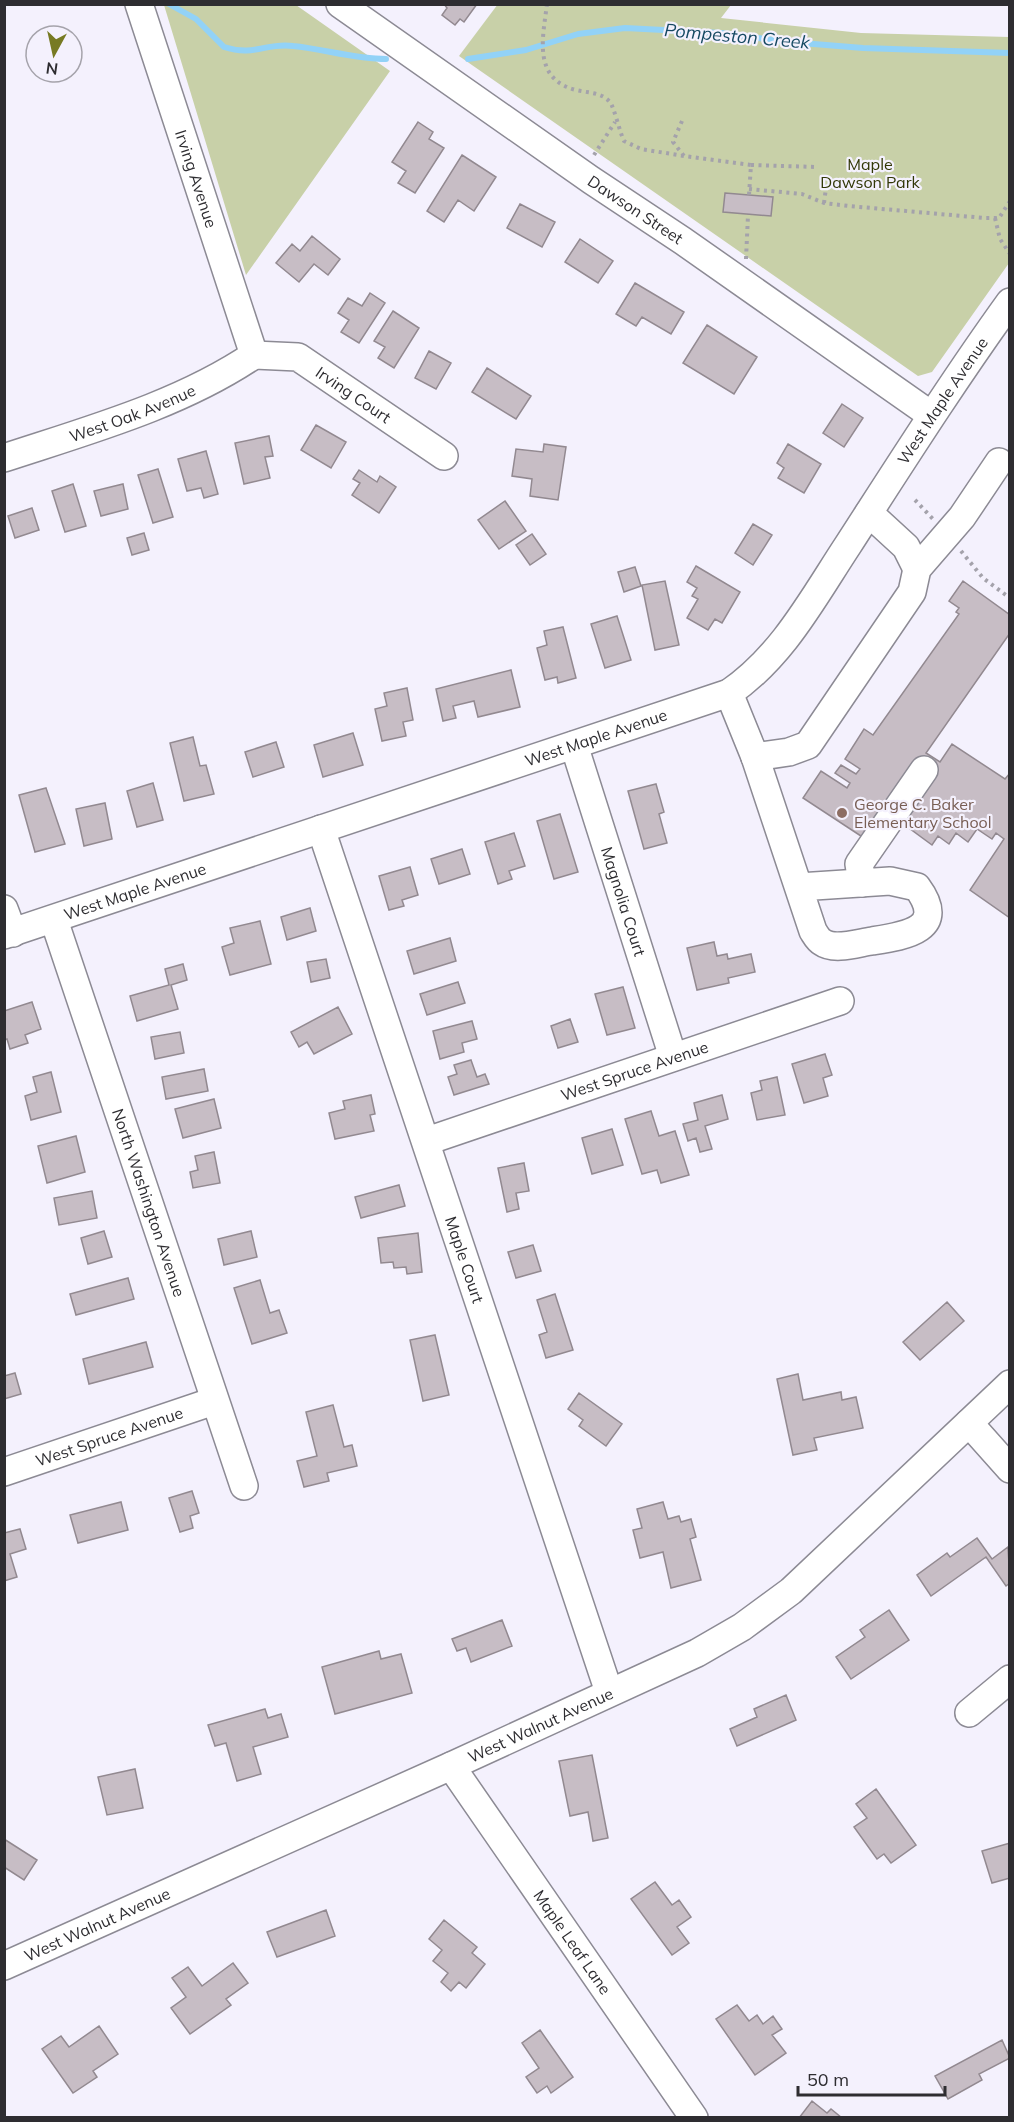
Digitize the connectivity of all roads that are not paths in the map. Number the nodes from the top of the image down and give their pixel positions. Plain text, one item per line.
1 (138, 4) edge
2 (340, 4) edge
3 (1010, 302) edge
4 (254, 355) junction
5 (931, 415) junction
6 (444, 456) dead end
7 (4, 458) edge
8 (999, 462) dead end
9 (869, 513) junction
10 (917, 569) junction
11 (729, 693) junction
12 (574, 745) junction
13 (754, 757) junction
14 (924, 770) dead end
15 (321, 829) junction
16 (862, 883) junction
17 (799, 887) junction
18 (54, 920) junction
19 (7, 926) edge
20 (840, 1001) dead end
21 (673, 1057) junction
22 (427, 1141) junction
23 (1010, 1384) edge
24 (214, 1401) junction
25 (969, 1423) junction
26 (1010, 1469) edge
27 (4, 1472) edge
28 (244, 1486) dead end
29 (1010, 1680) edge
30 (609, 1692) junction
31 (969, 1713) dead end
32 (451, 1767) junction
33 (4, 1966) edge
34 (694, 2118) edge

1 - 4 street, Irving Avenue
2 - 5 street, Dawson Street
3 - 5 street, West Maple Avenue
4 - 6 street, Irving Court
4 - 7 street, West Oak Avenue
5 - 9 street, West Maple Avenue
8 - 10 street
9 - 10 street
9 - 11 street, West Maple Avenue
10 - 13 street
11 - 12 street, West Maple Avenue
11 - 13 street
12 - 15 street, West Maple Avenue
12 - 21 street, Magnolia Court
13 - 17 street
14 - 16 street
15 - 18 street, West Maple Avenue
15 - 22 street, Maple Court
16 - 17 street
16 - 17 street
18 - 19 street, West Maple Avenue
18 - 24 street, North Washington Avenue
20 - 21 street, West Spruce Avenue
21 - 22 street, West Spruce Avenue
22 - 30 street, Maple Court
23 - 25 street, West Walnut Avenue
24 - 27 street, West Spruce Avenue
24 - 28 street, North Washington Avenue
25 - 26 street
25 - 30 street, West Walnut Avenue
29 - 31 street
30 - 32 street, West Walnut Avenue
32 - 33 street, West Walnut Avenue
32 - 34 street, Maple Leaf Lane

